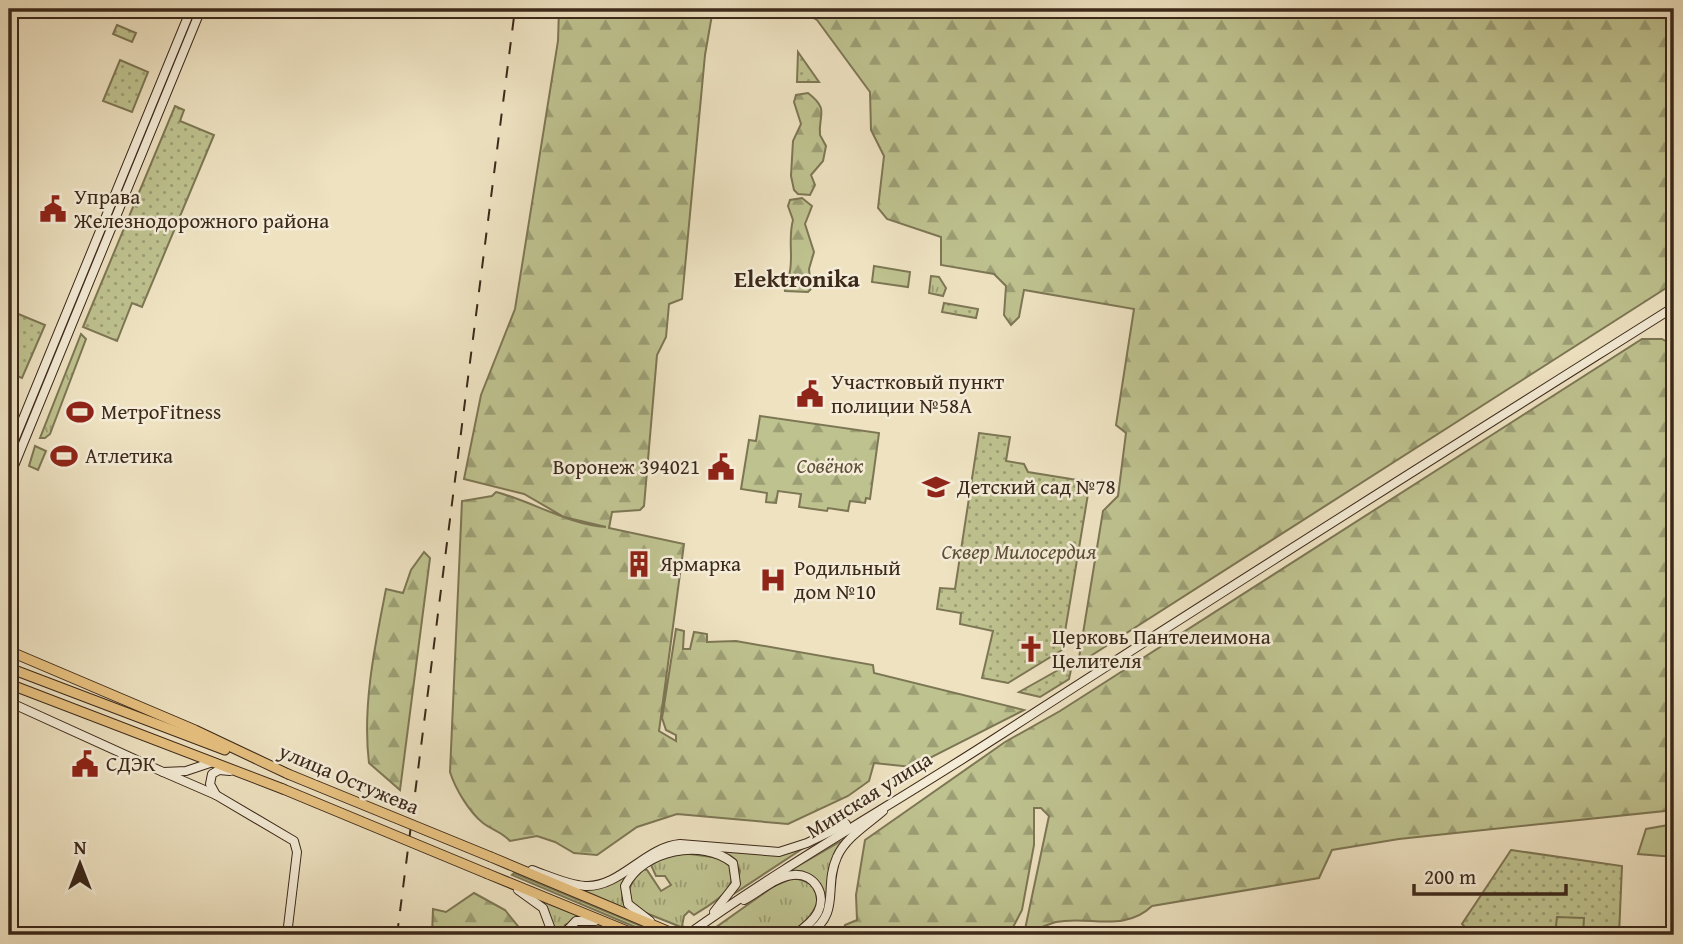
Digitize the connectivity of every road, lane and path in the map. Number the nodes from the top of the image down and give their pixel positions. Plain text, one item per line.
1 (194, 10) edge
2 (1674, 307) edge
3 (9, 453) edge
4 (9, 478) edge
5 (9, 651) edge
6 (9, 668) edge
7 (9, 684) edge
8 (9, 702) edge
9 (227, 765) junction
10 (163, 772) junction
11 (288, 774) junction
12 (283, 789) junction
13 (216, 795) junction
14 (899, 797) junction
15 (887, 804) junction
16 (491, 857) junction
17 (488, 874) junction
18 (708, 920) junction
19 (667, 931) junction
20 (287, 935) edge
21 (553, 935) edge
22 (563, 935) edge
23 (636, 935) edge
24 (677, 935) edge
25 (687, 935) edge
26 (794, 935) edge
27 (808, 935) edge

1 - 3 street
1 - 4 street
2 - 14 street, Минская улица
5 - 11 main road, улица Остужева
6 - 11 main road
7 - 9 main road
8 - 10 street
9 - 10 street, улица Остужева
9 - 12 main road, улица Остужева
10 - 13 street
11 - 16 main road, улица Остужева, bridge
12 - 13 street
12 - 17 main road, улица Остужева, bridge
13 - 20 street
14 - 15 street, Минская улица
14 - 27 street
15 - 16 street
15 - 18 street, Минская улица
16 - 19 main road, улица Остужева
17 - 21 street
17 - 23 main road, улица Остужева
18 - 19 street
18 - 25 street, Минская улица
18 - 26 street
19 - 24 main road, улица Остужева
22 - 23 street

